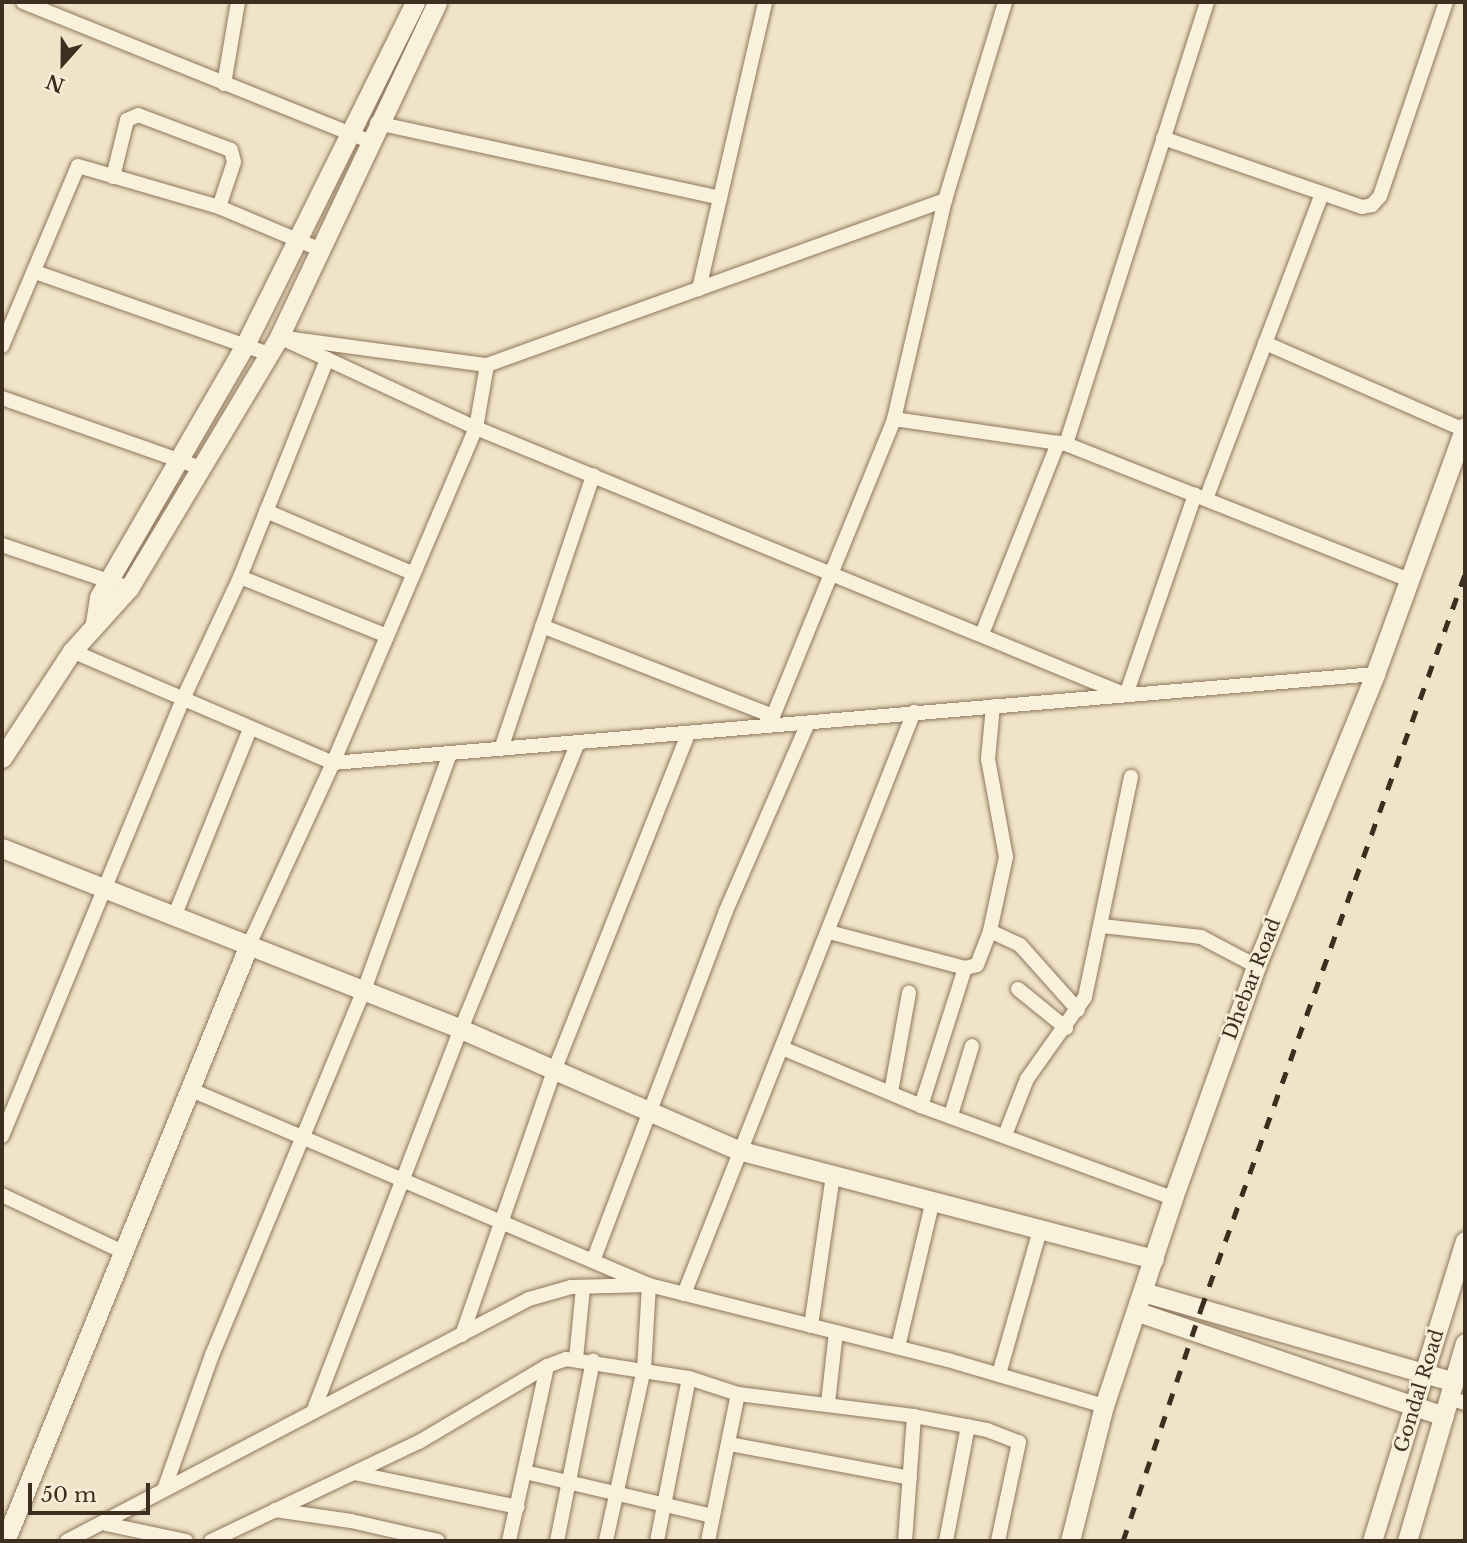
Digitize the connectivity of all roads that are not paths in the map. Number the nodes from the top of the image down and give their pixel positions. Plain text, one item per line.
1 (23, 2) edge
2 (238, 2) edge
3 (415, 2) edge
4 (437, 2) edge
5 (765, 2) edge
6 (1005, 2) edge
7 (1207, 2) edge
8 (1446, 2) edge
9 (224, 84) junction
10 (366, 133) junction
11 (1163, 138) junction
12 (113, 177) junction
13 (1322, 193) junction
14 (720, 198) junction
15 (945, 200) junction
16 (219, 207) junction
17 (297, 240) junction
18 (319, 249) junction
19 (35, 272) junction
20 (699, 289) junction
21 (1265, 343) junction
22 (245, 345) junction
23 (2, 346) edge
24 (274, 346) junction
25 (327, 359) junction
26 (487, 365) junction
27 (2, 398) edge
28 (894, 419) junction
29 (476, 428) junction
30 (1465, 428) edge
31 (1062, 444) junction
32 (179, 461) junction
33 (201, 468) junction
34 (593, 475) junction
35 (1201, 497) junction
36 (266, 512) junction
37 (2, 545) edge
38 (831, 570) junction
39 (412, 573) junction
40 (240, 577) junction
41 (1409, 580) junction
42 (108, 581) junction
43 (129, 588) junction
44 (95, 623) junction
45 (542, 626) junction
46 (982, 634) junction
47 (385, 635) junction
48 (72, 651) junction
49 (1375, 674) junction
50 (1126, 695) junction
51 (181, 701) junction
52 (993, 706) junction
53 (914, 712) junction
54 (771, 721) junction
55 (808, 723) junction
56 (250, 729) junction
57 (687, 736) junction
58 (577, 745) junction
59 (501, 748) junction
60 (2, 756) edge
61 (449, 756) junction
62 (332, 763) junction
63 (1131, 777) dead end
64 (2, 848) edge
65 (102, 889) junction
66 (174, 917) junction
67 (1102, 926) junction
68 (990, 931) junction
69 (829, 932) junction
70 (248, 947) junction
71 (1255, 966) junction
72 (965, 968) junction
73 (1017, 989) dead end
74 (364, 990) junction
75 (909, 993) dead end
76 (1079, 1010) junction
77 (1066, 1028) junction
78 (461, 1029) junction
79 (972, 1046) dead end
80 (782, 1048) junction
81 (554, 1071) junction
82 (189, 1089) junction
83 (891, 1092) junction
84 (921, 1106) junction
85 (649, 1112) junction
86 (951, 1115) junction
87 (1005, 1135) junction
88 (2, 1136) edge
89 (303, 1139) junction
90 (738, 1150) junction
91 (833, 1175) junction
92 (401, 1181) junction
93 (2, 1195) edge
94 (1173, 1198) junction
95 (932, 1204) junction
96 (504, 1223) junction
97 (1040, 1230) junction
98 (1465, 1241) edge
99 (123, 1252) junction
100 (1154, 1259) junction
101 (593, 1261) junction
102 (649, 1285) junction
103 (583, 1287) junction
104 (1143, 1292) junction
105 (684, 1294) junction
106 (1139, 1312) junction
107 (811, 1326) junction
108 (836, 1332) junction
109 (462, 1335) junction
110 (1465, 1343) edge
111 (898, 1347) junction
112 (576, 1359) junction
113 (593, 1361) junction
114 (547, 1366) junction
115 (644, 1369) junction
116 (999, 1374) junction
117 (1424, 1375) junction
118 (689, 1378) junction
119 (738, 1394) junction
120 (1453, 1400) edge
121 (828, 1403) junction
122 (1104, 1406) junction
123 (1413, 1410) junction
124 (313, 1412) junction
125 (914, 1416) junction
126 (968, 1426) junction
127 (729, 1444) junction
128 (525, 1472) junction
129 (354, 1473) junction
130 (910, 1478) junction
131 (568, 1483) junction
132 (165, 1487) junction
133 (614, 1492) junction
134 (664, 1504) junction
135 (518, 1507) junction
136 (275, 1510) junction
137 (713, 1516) junction
138 (106, 1524) junction
139 (5, 1541) edge
140 (67, 1541) edge
141 (186, 1541) edge
142 (211, 1541) edge
143 (438, 1541) edge
144 (509, 1541) edge
145 (557, 1541) edge
146 (606, 1541) edge
147 (657, 1541) edge
148 (708, 1541) edge
149 (905, 1541) edge
150 (946, 1541) edge
151 (998, 1541) edge
152 (1070, 1541) edge
153 (1372, 1541) edge
154 (1407, 1541) edge

1 - 9 street
2 - 9 street
3 - 10 street
4 - 10 street
5 - 14 street
6 - 15 street
7 - 11 street
8 - 13 street
9 - 10 street
10 - 14 street
10 - 17 street
10 - 18 street
11 - 13 street
11 - 31 street
12 - 16 street
12 - 16 street
12 - 19 street
13 - 21 street
14 - 20 street
15 - 20 street
15 - 28 street
16 - 17 street
17 - 18 street
17 - 22 street
18 - 24 street
19 - 22 street
19 - 23 street
20 - 26 street
21 - 30 street
21 - 35 street
22 - 24 street
22 - 32 street
24 - 25 street
24 - 26 street
24 - 33 street
25 - 29 street
25 - 36 street
26 - 29 street
27 - 32 street
28 - 31 street
28 - 38 street
29 - 34 street
29 - 39 street
30 - 41 street, Dhebar Road
31 - 35 street
31 - 46 street
32 - 33 street
32 - 42 street
33 - 43 street
34 - 38 street
34 - 45 street
35 - 41 street
35 - 50 street
36 - 39 street
36 - 40 street
37 - 42 street
38 - 46 street
38 - 54 street
39 - 47 street
40 - 47 street
40 - 51 street
41 - 49 street, Dhebar Road
42 - 43 street
42 - 44 street
43 - 44 street
44 - 48 street
45 - 54 street
45 - 59 street
46 - 50 street
47 - 62 street
48 - 51 street
48 - 60 street
49 - 50 street
49 - 71 street, Dhebar Road
50 - 52 street
51 - 56 street
51 - 65 street
52 - 53 street
52 - 68 street
53 - 55 street
53 - 69 street
54 - 55 street
54 - 57 street
55 - 85 street
56 - 62 street
56 - 66 street
57 - 58 street
57 - 81 street
58 - 59 street
58 - 78 street
59 - 61 street
61 - 62 street
61 - 74 street
62 - 70 street
63 - 67 street
64 - 65 street
65 - 66 street
65 - 88 street
66 - 70 street
67 - 71 street
67 - 76 street
68 - 72 street
68 - 76 street
69 - 72 street
69 - 80 street
70 - 74 street
70 - 82 street
71 - 94 street, Dhebar Road
72 - 84 street
73 - 77 street
74 - 78 street
74 - 89 street
75 - 83 street
76 - 77 street
77 - 87 street
78 - 81 street
78 - 92 street
79 - 86 street
80 - 83 street
80 - 90 street
81 - 85 street
81 - 96 street
82 - 89 street
82 - 99 street
83 - 84 street
84 - 86 street
85 - 90 street
85 - 101 street
86 - 87 street
87 - 94 street
89 - 92 street
89 - 132 street
90 - 91 street
90 - 105 street
91 - 95 street
91 - 107 street
92 - 96 street
92 - 124 street
93 - 99 street
94 - 100 street, Dhebar Road
95 - 97 street
95 - 111 street
96 - 101 street
96 - 109 street
97 - 100 street
97 - 116 street
98 - 117 street, Gondal Road
99 - 139 street
100 - 104 street, Dhebar Road
101 - 102 street
102 - 103 street
102 - 105 street
102 - 115 street
103 - 109 street
103 - 112 street
104 - 106 street, Dhebar Road
104 - 117 street
105 - 107 street
106 - 122 street, Dhebar Road
106 - 123 street
107 - 108 street
108 - 111 street
108 - 121 street
109 - 124 street
110 - 120 street, Gondal Road
111 - 116 street
112 - 113 street
112 - 114 street
113 - 115 street
113 - 131 street
114 - 128 street
114 - 129 street
115 - 118 street
115 - 133 street
116 - 122 street
117 - 120 street
117 - 123 street, Gondal Road
118 - 119 street
118 - 134 street
119 - 121 street
119 - 127 street
120 - 123 street
120 - 154 street, Gondal Road
121 - 125 street
122 - 152 street, Dhebar Road
123 - 153 street, Gondal Road
124 - 132 street
125 - 126 street
125 - 130 street
126 - 150 street
126 - 151 street
127 - 130 street
127 - 137 street
128 - 131 street
128 - 135 street
129 - 135 street
129 - 136 street
130 - 149 street
131 - 133 street
131 - 145 street
132 - 138 street
133 - 134 street
133 - 146 street
134 - 137 street
134 - 147 street
135 - 144 street
136 - 142 street
136 - 143 street
137 - 148 street
138 - 140 street
138 - 141 street

